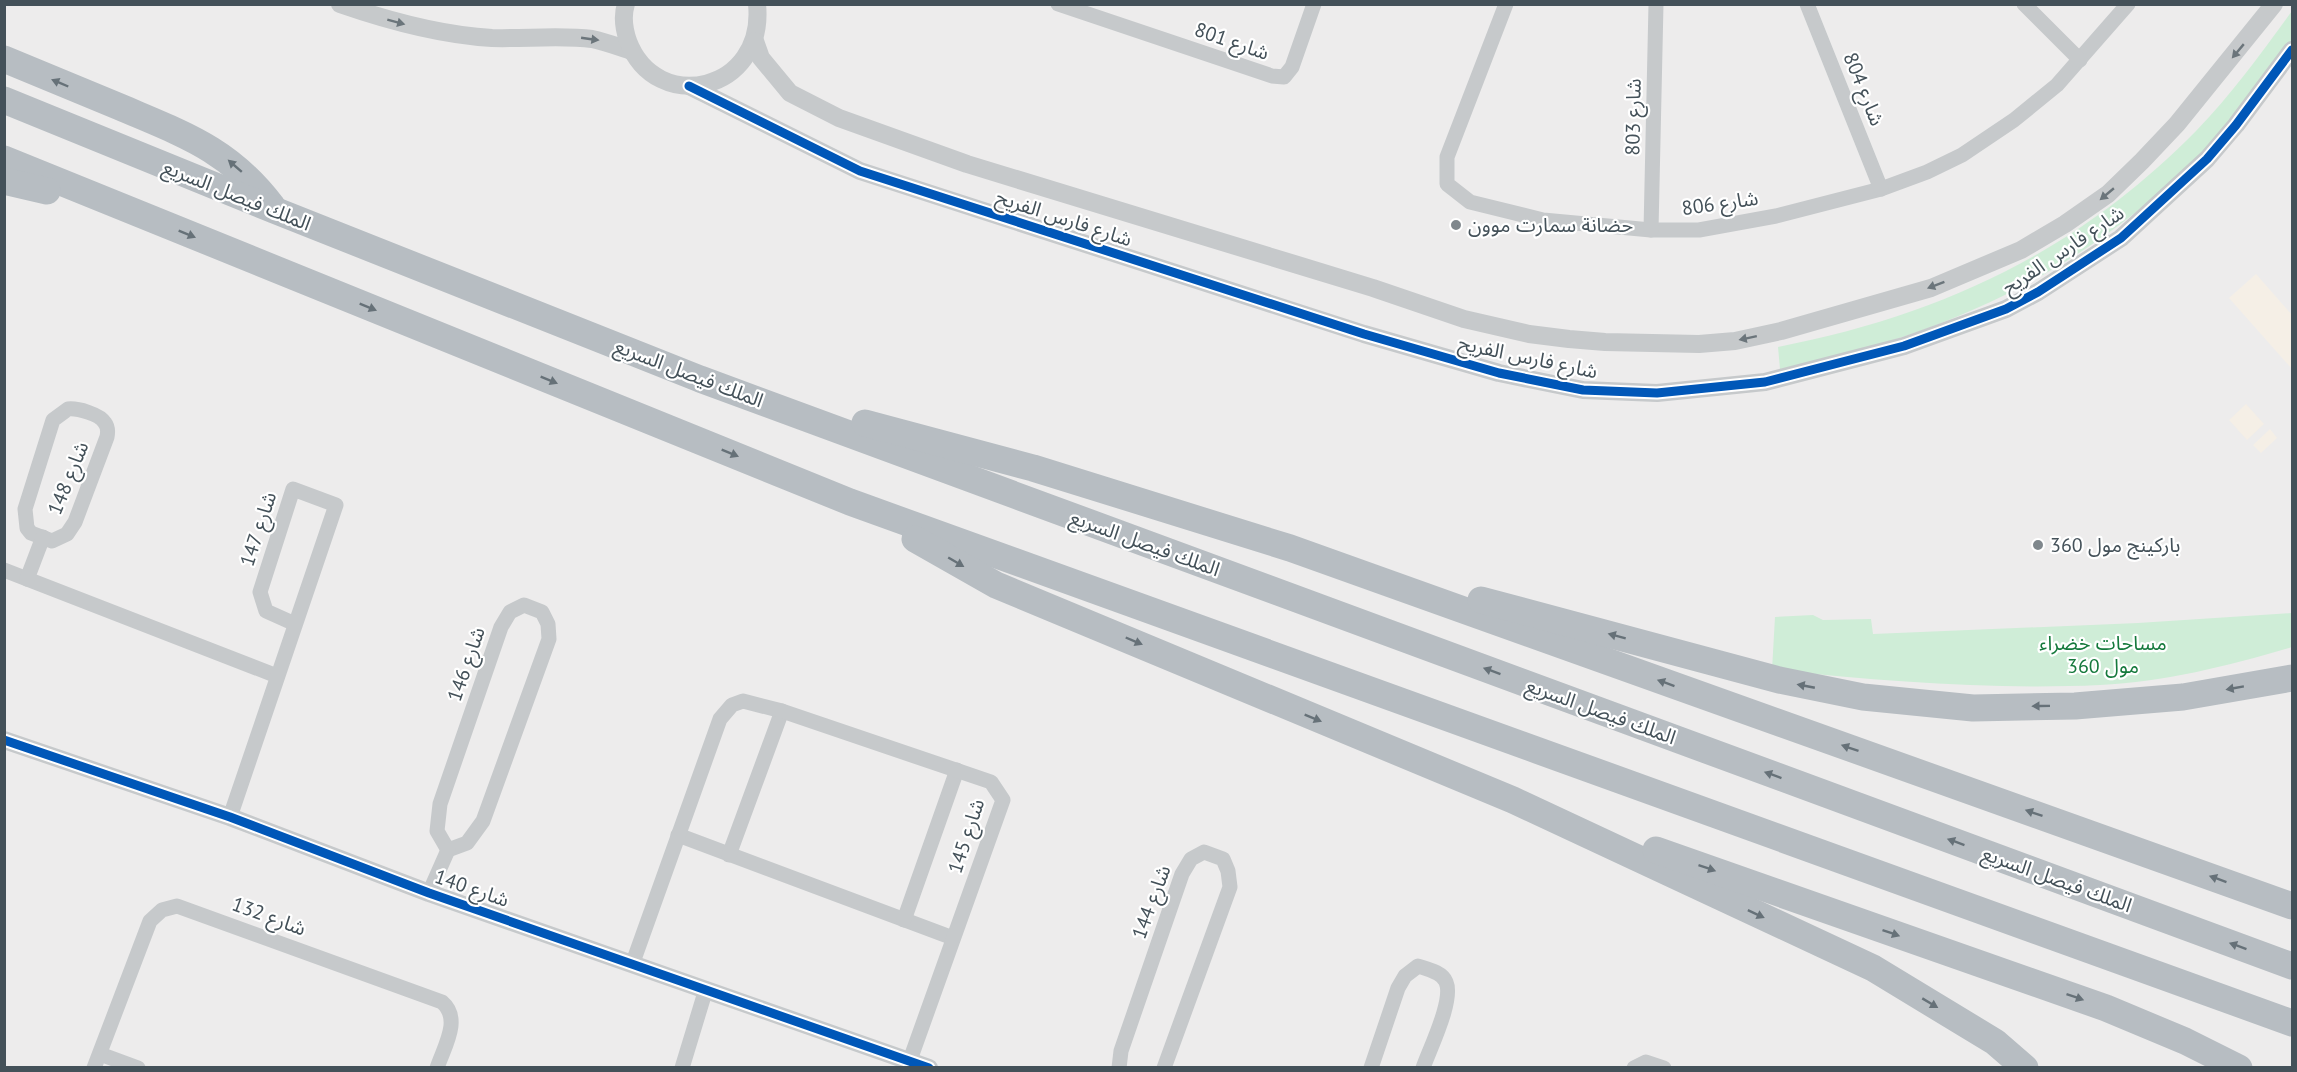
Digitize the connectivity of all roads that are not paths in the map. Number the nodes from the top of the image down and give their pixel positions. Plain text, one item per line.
1 (340, 4) edge
2 (626, 4) edge
3 (757, 4) edge
4 (1058, 4) edge
5 (1314, 4) edge
6 (1506, 4) edge
7 (1656, 4) edge
8 (1808, 4) edge
9 (2024, 4) edge
10 (2128, 4) edge
11 (2274, 4) edge
12 (755, 40) junction
13 (2292, 50) edge
14 (632, 51) junction
15 (4, 59) edge
16 (2080, 60) junction
17 (689, 86) junction
18 (4, 100) edge
19 (4, 159) edge
20 (4, 181) edge
21 (1881, 189) junction
22 (274, 210) junction
23 (133, 212) junction
24 (1651, 230) junction
25 (700, 379) junction
26 (850, 502) junction
27 (43, 537) junction
28 (1290, 548) junction
29 (4, 570) edge
30 (27, 579) junction
31 (295, 624) junction
32 (277, 676) junction
33 (2292, 678) edge
34 (782, 711) junction
35 (4, 740) edge
36 (957, 770) junction
37 (1513, 800) junction
38 (230, 817) junction
39 (678, 835) junction
40 (448, 850) junction
41 (729, 855) junction
42 (429, 893) junction
43 (2292, 906) edge
44 (904, 920) junction
45 (952, 938) junction
46 (632, 965) junction
47 (2292, 966) edge
48 (706, 989) junction
49 (2292, 1023) edge
50 (910, 1060) junction
51 (97, 1061) edge
52 (138, 1068) edge
53 (437, 1068) edge
54 (682, 1068) edge
55 (929, 1068) edge
56 (1119, 1068) edge
57 (1164, 1068) edge
58 (1371, 1068) edge
59 (1423, 1068) edge
60 (1634, 1068) edge
61 (1664, 1068) edge
62 (2025, 1068) edge
63 (2239, 1068) edge

1 -> 14 street
2 - 14 street
3 - 12 street
4 - 5 street, شارع 801
6 - 24 street, شارع 806
7 - 24 street, شارع 803
8 - 21 street, شارع 804
9 - 16 street
10 - 16 street, شارع 806
11 -> 12 street, شارع فارس الفريح
12 - 17 street
13 - 17 street, شارع فارس الفريح
14 - 17 street, شارع فارس الفريح
22 -> 15 highway
16 - 21 street, شارع 806
18 - 22 highway, الملك فيصل السريع
19 - 23 highway
20 - 23 highway
21 - 24 street, شارع 806
22 - 25 highway, الملك فيصل السريع
23 -> 26 highway
25 - 28 highway
47 -> 25 highway, الملك فيصل السريع
26 -> 37 highway
26 - 49 highway
27 - 27 street, شارع 148
27 - 30 street, شارع 148
33 -> 28 highway
43 -> 28 highway
29 - 30 street
30 - 32 street
31 - 31 street, شارع 147
31 - 32 street, شارع 147
32 - 38 street, شارع 147
34 - 36 street, شارع 145
34 - 39 street, شارع 145
34 - 41 street
35 - 38 street, شارع 140
36 - 44 street, شارع 145
36 - 45 street, شارع 145
37 -> 62 highway
37 -> 63 highway
38 - 42 street, شارع 140
39 - 41 street
39 - 46 street, شارع 145
40 - 40 street, شارع 146
40 - 42 street
41 - 44 street
42 - 46 street, شارع 140
44 - 45 street
45 - 50 street, شارع 145
46 - 48 street, شارع 140
48 - 50 street, شارع 140
48 - 54 street
50 - 55 street, شارع 140
51 - 52 street, شارع 132
51 - 53 street, شارع 132
56 - 57 street, شارع 144
58 - 59 street
60 - 61 street

